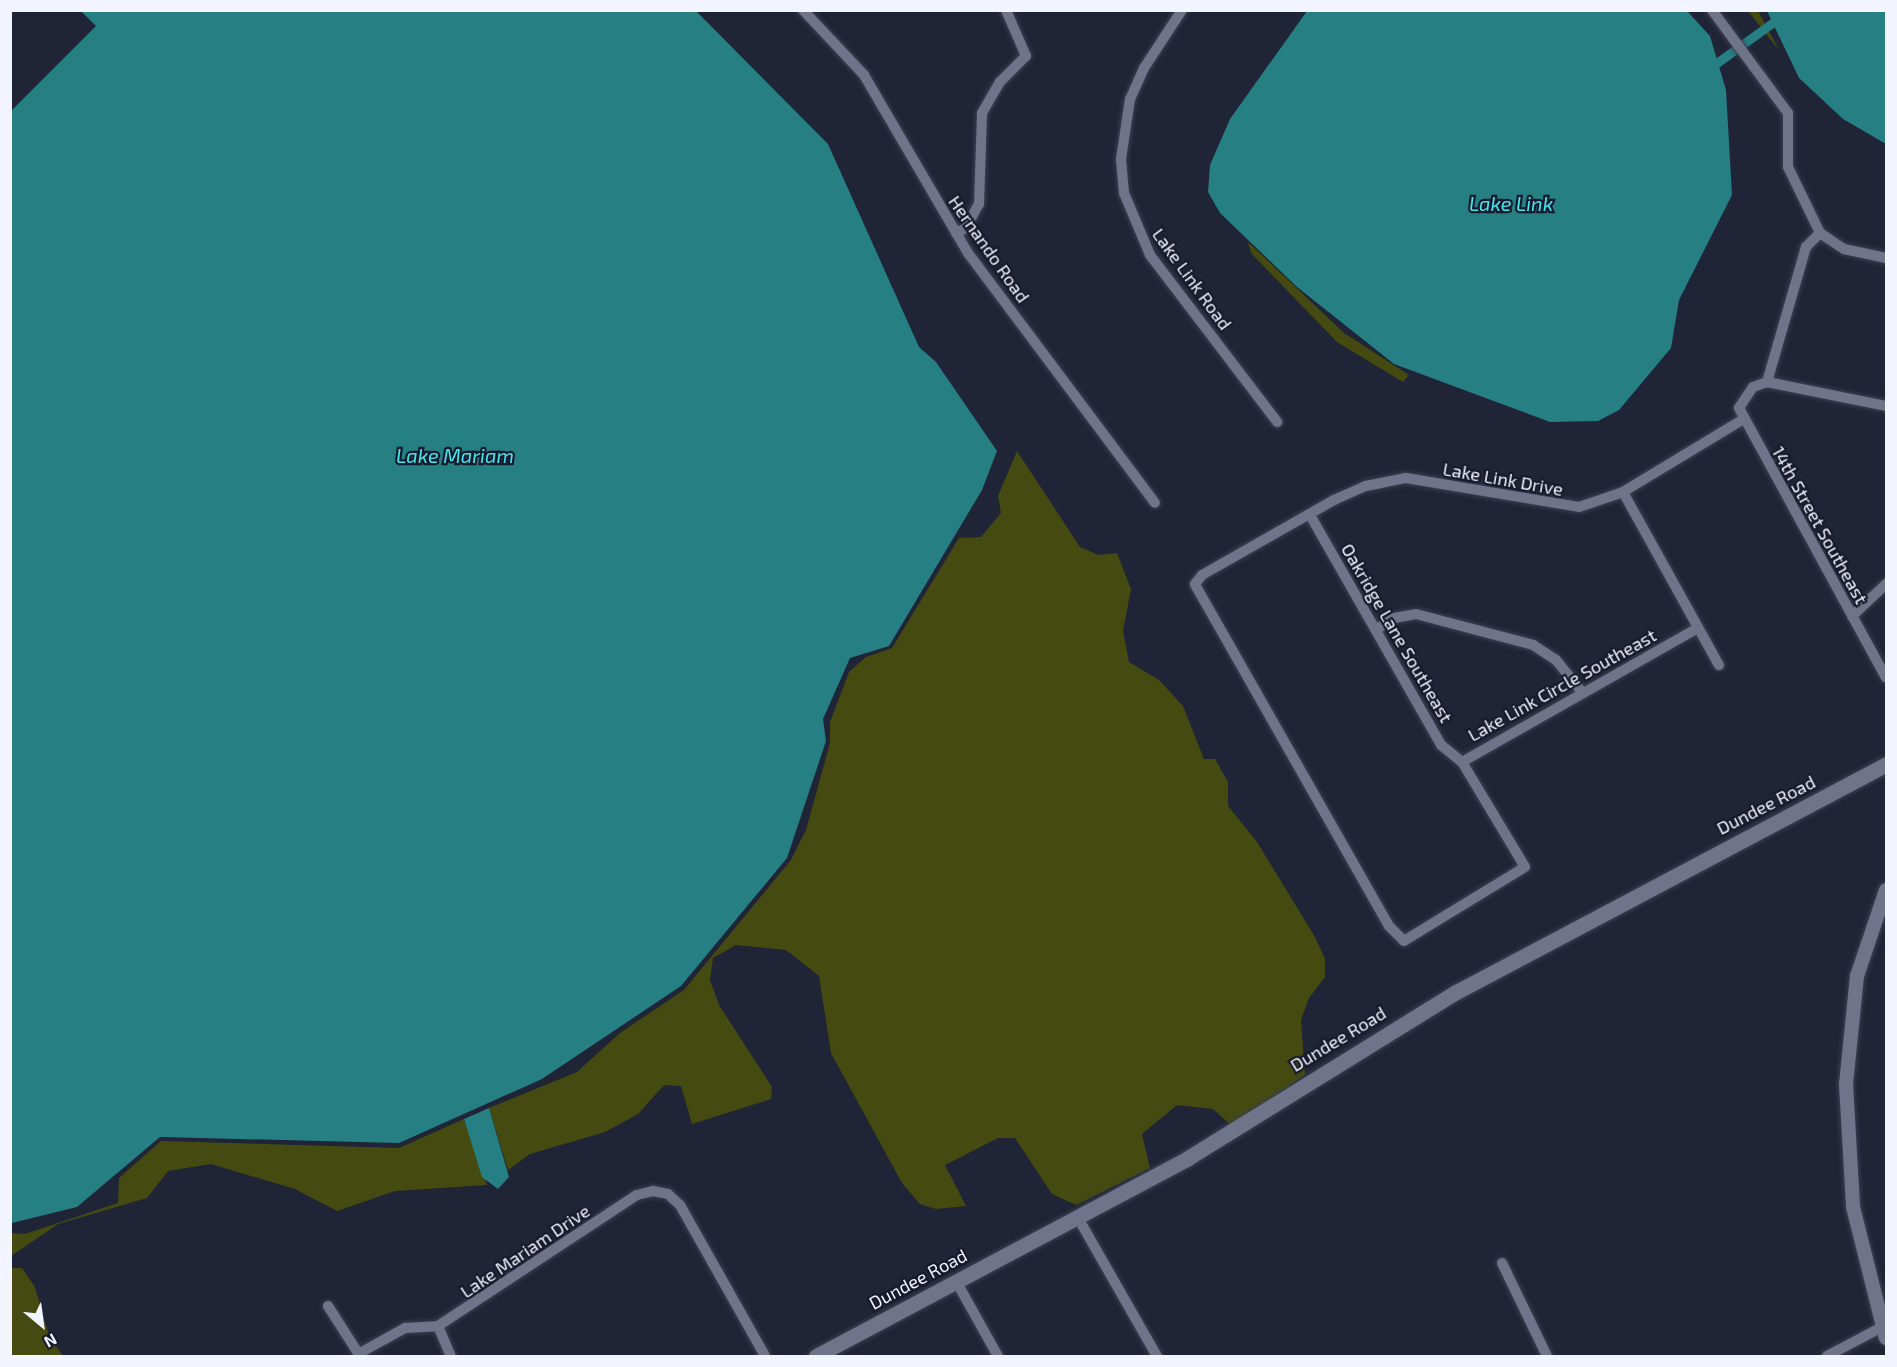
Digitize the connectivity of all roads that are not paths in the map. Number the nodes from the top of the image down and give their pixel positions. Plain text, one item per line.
1 (803, 10) edge
2 (1006, 10) edge
3 (1182, 10) edge
4 (1712, 10) edge
5 (956, 233) junction
6 (1820, 233) junction
7 (1887, 258) edge
8 (1767, 382) junction
9 (1887, 406) edge
10 (1742, 420) junction
11 (1277, 422) dead end
12 (1623, 492) junction
13 (1155, 503) dead end
14 (1310, 515) junction
15 (1195, 584) joint
16 (1887, 584) edge
17 (1852, 616) junction
18 (1698, 628) junction
19 (1377, 629) junction
20 (1719, 665) dead end
21 (1887, 678) edge
22 (1581, 691) junction
23 (1462, 762) junction
24 (1887, 764) edge
25 (1887, 890) edge
26 (1077, 1216) junction
27 (1502, 1263) dead end
28 (956, 1281) junction
29 (328, 1306) dead end
30 (438, 1326) junction
31 (1884, 1333) edge
32 (359, 1355) edge
33 (451, 1356) edge
34 (765, 1356) edge
35 (816, 1356) edge
36 (998, 1356) edge
37 (1156, 1356) edge
38 (1547, 1356) edge
39 (1827, 1356) edge

1 - 5 street, Hernando Road
2 - 5 street
3 - 11 street, Lake Link Road
4 - 6 street
5 - 13 street, Hernando Road
6 - 7 street
6 - 8 street
8 - 9 street
8 - 10 street
10 - 12 street, Lake Link Drive
10 - 17 street, 14th Street Southeast
12 - 14 street, Lake Link Drive
12 - 18 street
14 - 15 street, Lake Link Drive
14 - 19 street, Oakridge Lane Southeast
15 - 23 street, Lake Link Circle Southeast
16 - 17 street
17 - 21 street, 14th Street Southeast
18 - 20 street
18 - 22 street, Lake Link Circle Southeast
19 - 22 street
19 - 23 street, Oakridge Lane Southeast
22 - 23 street, Lake Link Circle Southeast
24 - 26 main road, Dundee Road
25 - 31 street
26 - 28 main road, Dundee Road
26 - 37 street
27 - 38 street
28 - 35 main road, Dundee Road
28 - 36 street
29 - 32 street
30 - 32 street
30 - 33 street
30 - 34 street, Lake Mariam Drive
31 - 39 street

